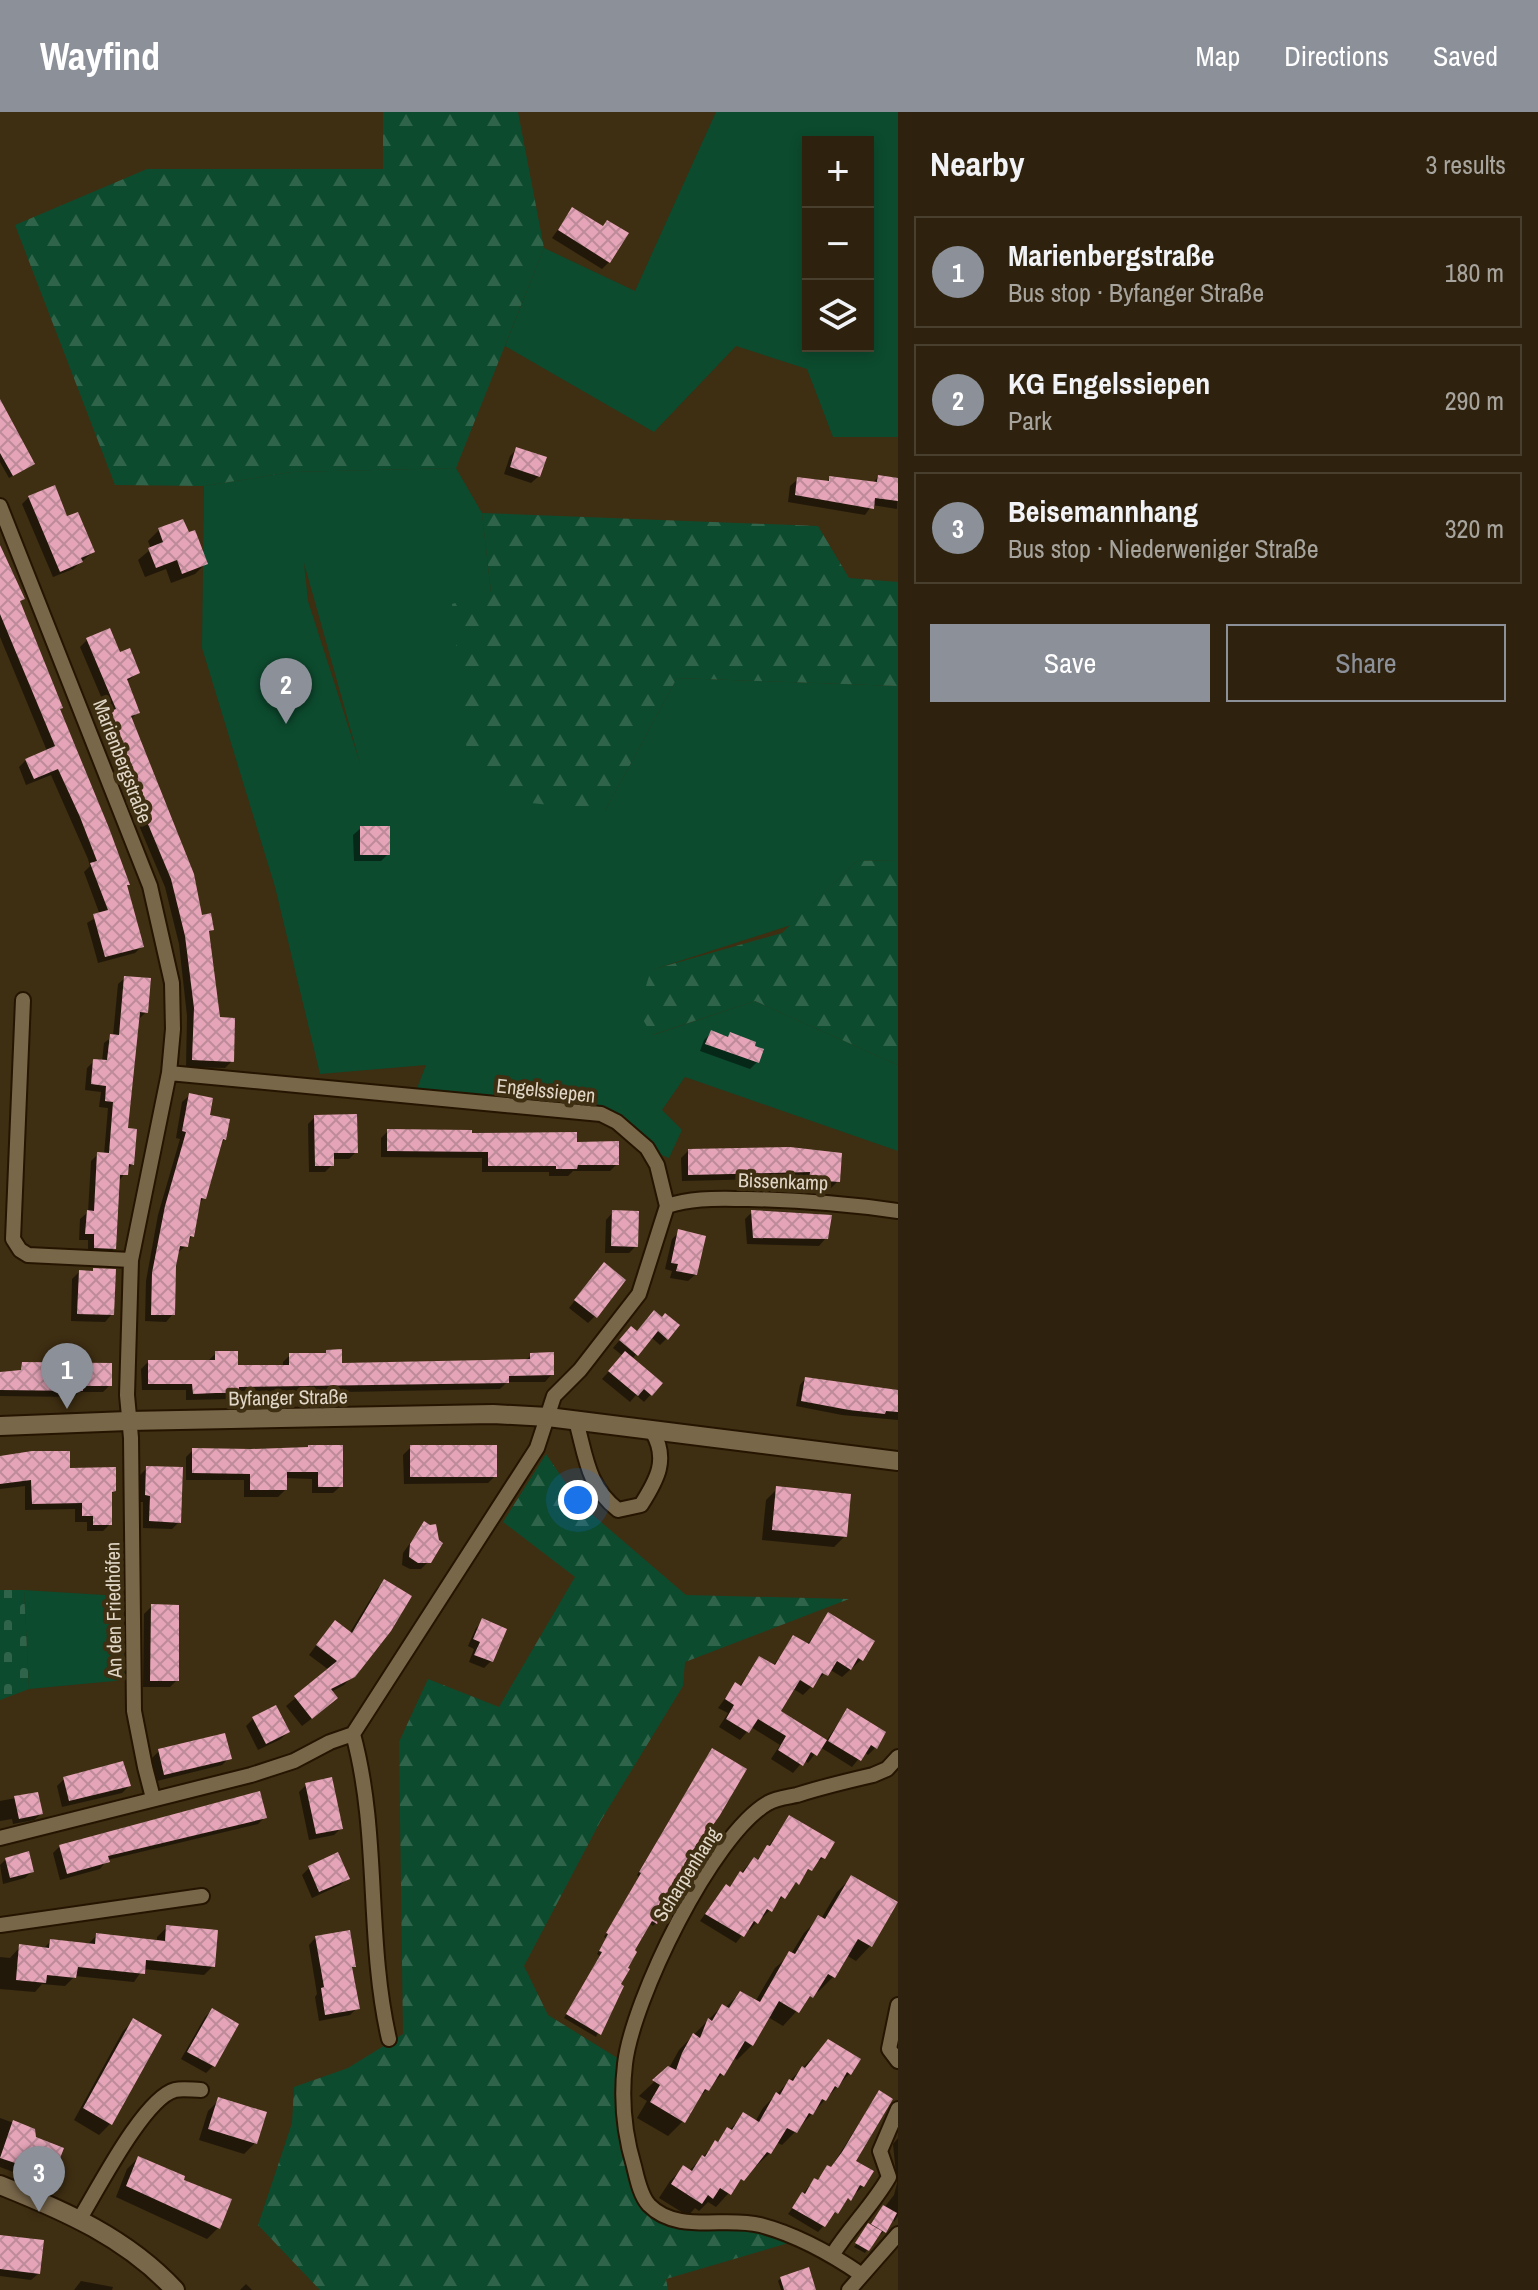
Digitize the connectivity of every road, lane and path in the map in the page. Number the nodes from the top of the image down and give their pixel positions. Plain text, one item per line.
1 (0, 506) edge
2 (23, 1000) dead end
3 (169, 1073) junction
4 (667, 1206) junction
5 (898, 1211) edge
6 (131, 1260) junction
7 (548, 1417) junction
8 (128, 1421) junction
9 (576, 1421) junction
10 (0, 1426) edge
11 (652, 1431) junction
12 (898, 1461) edge
13 (353, 1734) junction
14 (898, 1757) edge
15 (153, 1798) junction
16 (0, 1838) edge
17 (202, 1896) dead end
18 (0, 1925) edge
19 (898, 2005) edge
20 (389, 2039) dead end
21 (898, 2061) edge
22 (201, 2090) dead end
23 (898, 2109) edge
24 (0, 2185) edge
25 (79, 2220) junction
26 (898, 2234) edge
27 (833, 2254) junction
28 (862, 2275) junction
29 (175, 2290) edge
30 (849, 2290) edge

1 - 3 street, Marienbergstraße
2 - 6 street
3 - 4 street, Engelssiepen
3 - 6 street, Marienbergstraße
4 - 5 street, Bissenkamp
4 - 7 street
6 - 8 street, Marienbergstraße
7 - 8 street, Byfanger Straße
7 - 9 street, Byfanger Straße
7 - 13 street
8 - 10 street, Byfanger Straße
8 - 15 street, An den Friedhöfen
9 - 11 street, Byfanger Straße
9 - 11 street
11 - 12 street, Byfanger Straße
13 - 15 street
13 - 20 street
14 - 27 street, Scharpenhang
15 - 16 street
17 - 18 street
19 - 21 street
22 - 25 street
23 - 27 street
24 - 25 street
25 - 29 street
26 - 28 street
27 - 28 street, Scharpenhang
28 - 30 street

